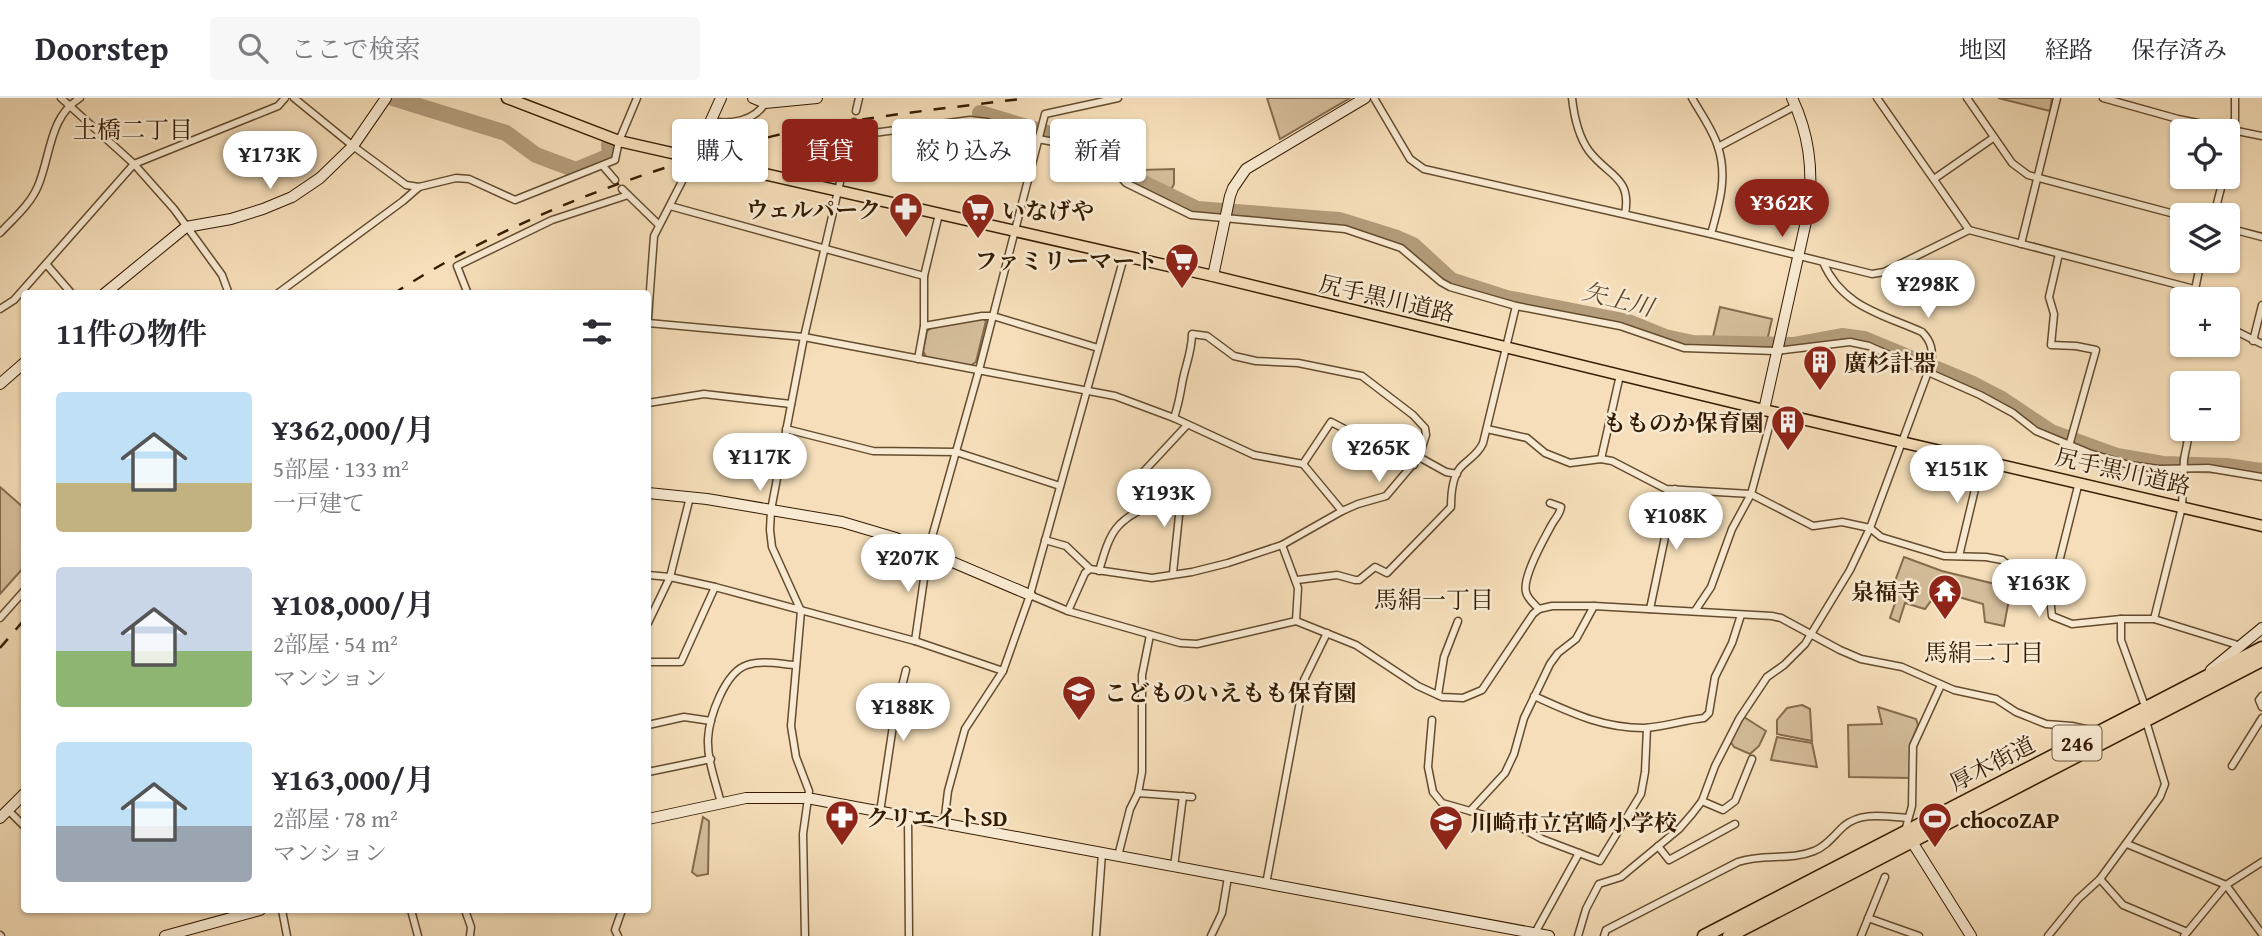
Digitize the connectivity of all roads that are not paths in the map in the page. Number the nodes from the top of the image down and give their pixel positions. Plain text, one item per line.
1 (61, 98) edge
2 (80, 98) edge
3 (285, 98) edge
4 (294, 98) edge
5 (386, 98) edge
6 (507, 98) edge
7 (637, 98) edge
8 (721, 98) edge
9 (753, 98) edge
10 (817, 98) edge
11 (859, 98) edge
12 (1118, 98) edge
13 (1365, 98) edge
14 (1374, 98) edge
15 (1572, 98) edge
16 (1692, 98) edge
17 (1877, 98) edge
18 (1967, 98) edge
19 (2057, 98) edge
20 (2103, 98) edge
21 (2235, 98) edge
22 (1793, 102) edge
23 (765, 103) junction
24 (68, 105) junction
25 (856, 111) dead end
26 (711, 119) edge
27 (744, 119) edge
28 (2185, 119) edge
29 (2235, 119) edge
30 (878, 132) edge
31 (2240, 133) edge
32 (1038, 136) junction
33 (2262, 136) edge
34 (1993, 138) junction
35 (620, 141) junction
36 (353, 146) junction
37 (1718, 147) junction
38 (672, 153) edge
39 (134, 164) junction
40 (603, 166) junction
41 (768, 175) edge
42 (2038, 178) junction
43 (1934, 179) junction
44 (615, 180) dead end
45 (682, 182) edge
46 (839, 182) edge
47 (419, 187) junction
48 (622, 189) dead end
49 (837, 190) junction
50 (628, 195) junction
51 (670, 206) junction
52 (2170, 213) edge
53 (939, 214) junction
54 (1625, 214) junction
55 (1225, 215) junction
56 (658, 224) junction
57 (186, 226) junction
58 (2, 228) edge
59 (1969, 230) junction
60 (2240, 231) edge
61 (1014, 232) junction
62 (1711, 234) junction
63 (2262, 237) edge
64 (2021, 244) junction
65 (826, 248) junction
66 (2059, 254) junction
67 (1124, 257) junction
68 (1798, 257) junction
69 (1823, 262) junction
70 (47, 265) junction
71 (924, 276) junction
72 (1213, 276) junction
73 (2186, 287) edge
74 (23, 290) edge
75 (69, 290) edge
76 (109, 290) edge
77 (228, 290) edge
78 (282, 290) edge
79 (466, 290) edge
80 (650, 290) edge
81 (21, 293) edge
82 (2262, 305) edge
83 (1516, 306) junction
84 (0, 309) edge
85 (993, 316) junction
86 (651, 321) edge
87 (924, 326) junction
88 (2240, 334) edge
89 (804, 337) junction
90 (2253, 341) junction
91 (2262, 344) edge
92 (1098, 348) junction
93 (1506, 348) junction
94 (1776, 351) junction
95 (918, 359) junction
96 (21, 366) edge
97 (1929, 369) junction
98 (979, 370) junction
99 (1620, 375) junction
100 (0, 384) edge
101 (1085, 390) junction
102 (651, 403) edge
103 (791, 404) junction
104 (1768, 411) junction
105 (1174, 418) junction
106 (1187, 425) junction
107 (786, 429) junction
108 (1487, 429) junction
109 (2188, 441) edge
110 (1903, 442) junction
111 (2069, 446) junction
112 (956, 452) junction
113 (1419, 457) junction
114 (1601, 458) junction
115 (1982, 460) junction
116 (1303, 464) junction
117 (1414, 465) junction
118 (2184, 465) junction
119 (1457, 474) junction
120 (2262, 477) edge
121 (2079, 482) junction
122 (1133, 483) dead end
123 (1060, 486) junction
124 (1182, 487) dead end
125 (1675, 489) junction
126 (651, 493) edge
127 (1751, 494) junction
128 (690, 497) junction
129 (1550, 503) dead end
130 (1153, 504) dead end
131 (2182, 507) junction
132 (771, 510) junction
133 (1342, 511) junction
134 (2262, 526) edge
135 (1870, 528) junction
136 (1045, 540) junction
137 (1282, 545) junction
138 (928, 551) junction
139 (1959, 556) junction
140 (1090, 569) junction
141 (1100, 571) junction
142 (1173, 573) junction
143 (651, 575) edge
144 (670, 577) junction
145 (1297, 580) junction
146 (715, 587) junction
147 (21, 594) edge
148 (1030, 595) junction
149 (2050, 598) junction
150 (1594, 606) junction
151 (1539, 609) junction
152 (1650, 609) junction
153 (800, 611) junction
154 (1068, 611) junction
155 (1695, 611) junction
156 (1741, 615) junction
157 (0, 618) edge
158 (651, 618) edge
159 (2121, 619) junction
160 (2154, 619) junction
161 (1296, 621) junction
162 (1458, 621) dead end
163 (2262, 628) edge
164 (1327, 633) junction
165 (1811, 634) junction
166 (1150, 635) junction
167 (915, 641) junction
168 (2262, 648) edge
169 (2253, 659) edge
170 (651, 662) edge
171 (2232, 664) junction
172 (796, 665) junction
173 (906, 670) dead end
174 (1003, 671) junction
175 (1941, 685) junction
176 (2190, 686) junction
177 (2204, 690) junction
178 (1438, 695) junction
179 (1534, 696) junction
180 (2262, 696) edge
181 (2262, 707) edge
182 (2146, 715) junction
183 (2262, 719) edge
184 (1432, 720) dead end
185 (711, 721) junction
186 (651, 724) edge
187 (1647, 728) junction
188 (2099, 732) junction
189 (1752, 759) dead end
190 (711, 760) junction
191 (2232, 766) dead end
192 (651, 771) edge
193 (1138, 793) junction
194 (1183, 796) junction
195 (21, 797) edge
196 (1192, 797) dead end
197 (808, 799) junction
198 (1702, 802) junction
199 (721, 803) junction
200 (9, 810) junction
201 (1469, 811) junction
202 (880, 812) junction
203 (0, 818) edge
204 (651, 818) edge
205 (908, 818) junction
206 (21, 823) edge
207 (944, 824) junction
208 (1734, 824) dead end
209 (1908, 830) junction
210 (2127, 844) junction
211 (1658, 846) junction
212 (1102, 853) junction
213 (1579, 853) junction
214 (1118, 857) junction
215 (2262, 862) edge
216 (1174, 867) junction
217 (1228, 877) junction
218 (1885, 877) dead end
219 (2100, 879) junction
220 (1266, 884) junction
221 (2226, 885) junction
222 (244, 913) edge
223 (283, 913) edge
224 (412, 913) edge
225 (466, 913) edge
226 (621, 913) edge
227 (1868, 918) junction
228 (1512, 933) edge
229 (1535, 933) junction
230 (2185, 934) edge
231 (2262, 934) edge
232 (164, 936) edge
233 (287, 936) edge
234 (418, 936) edge
235 (470, 936) edge
236 (618, 936) edge
237 (805, 936) edge
238 (909, 936) edge
239 (1096, 936) edge
240 (1211, 936) edge
241 (1549, 936) edge
242 (1578, 936) edge
243 (1604, 936) edge
244 (1704, 936) edge
245 (1729, 936) edge
246 (1861, 936) edge
247 (1919, 936) edge
248 (1971, 936) edge
249 (2048, 936) edge

1 - 24 street
2 - 24 street
3 - 39 street
4 - 36 street
5 - 36 street
6 - 35 main road, 尻手黒川道路
7 - 35 street
8 - 26 street
9 - 23 street
10 - 23 street
11 - 25 street
12 - 32 street
13 - 55 street
14 - 54 street
15 - 54 street
16 - 37 street
17 - 43 street
18 - 34 street
19 - 42 street
20 - 28 street
21 - 29 street
22 - 37 street
22 - 68 street
23 - 27 street
24 - 39 street
24 - 58 street
30 - 32 street
31 - 33 street
32 - 55 street
32 - 61 street
34 - 42 street
34 - 43 street
35 - 38 main road, 尻手黒川道路
35 - 40 street
36 - 47 street
36 - 57 street
37 - 62 street
39 - 57 street
39 - 70 street
40 - 44 street
40 - 47 street
41 - 49 main road, 尻手黒川道路
42 - 52 street
42 - 64 street
43 - 59 street
45 - 51 street
46 - 49 street
47 - 78 street
48 - 50 street
49 - 53 main road, 尻手黒川道路
49 - 65 street
50 - 56 street
50 - 79 street
51 - 56 street
51 - 65 street
53 - 61 main road, 尻手黒川道路
53 - 71 street
54 - 62 street
55 - 72 street
55 - 83 street
56 - 80 street
57 - 76 street
57 - 77 street
59 - 64 street
59 - 69 street
60 - 63 street
61 - 67 main road, 尻手黒川道路
61 - 85 street
62 - 68 street
64 - 66 street
65 - 71 street
65 - 89 street
66 - 73 street
66 - 111 street
67 - 72 main road, 尻手黒川道路
67 - 92 street
68 - 69 street
68 - 94 street
69 - 97 street
70 - 74 street
70 - 75 street
71 - 87 street
72 - 93 main road, 尻手黒川道路
81 - 84 street
82 - 90 street
83 - 93 street
83 - 94 street
85 - 87 street
85 - 92 street
85 - 98 street
86 - 89 street
87 - 95 street
88 - 90 street
89 - 95 street
89 - 103 street
90 - 91 street
92 - 101 street
93 - 99 main road, 尻手黒川道路
93 - 108 street
94 - 97 street
94 - 104 street
95 - 98 street
96 - 100 street
97 - 110 street
97 - 111 street
98 - 101 street
98 - 112 street
99 - 104 main road, 尻手黒川道路
99 - 114 street
101 - 105 street
101 - 123 street
102 - 103 street
103 - 107 street
104 - 110 main road, 尻手黒川道路
104 - 127 street
105 - 106 street
105 - 113 street
106 - 116 street
106 - 122 street
107 - 112 street
107 - 132 street
108 - 114 street
108 - 119 street
109 - 118 street
110 - 115 main road, 尻手黒川道路
110 - 135 street
111 - 118 street
112 - 123 street
112 - 138 street
113 - 117 street
113 - 119 street
114 - 125 street
115 - 121 main road, 尻手黒川道路
115 - 139 street
116 - 117 street
116 - 133 street
117 - 133 street
118 - 120 street
118 - 131 street
119 - 145 street
121 - 131 main road, 尻手黒川道路
121 - 149 street
123 - 136 street
124 - 142 street
125 - 127 street
125 - 152 street
126 - 128 street
127 - 135 street
127 - 155 street
128 - 132 street
128 - 144 street
129 - 151 street
130 - 141 street
131 - 134 main road, 尻手黒川道路
131 - 160 street
132 - 138 street
132 - 153 street
133 - 137 street
135 - 139 street
135 - 165 street
136 - 140 street
136 - 148 street
137 - 142 street
137 - 145 street
138 - 148 street
138 - 167 street
139 - 149 street
140 - 141 street
140 - 154 street
141 - 142 street
143 - 144 street
144 - 146 street
144 - 158 street
145 - 161 street
146 - 153 street
146 - 170 street
147 - 157 street
148 - 154 street
148 - 174 street
149 - 159 street
150 - 151 street
150 - 152 street
150 - 179 street
151 - 178 street
152 - 155 street
153 - 167 street
153 - 172 street
154 - 166 street
155 - 156 street
156 - 165 street
156 - 187 street
159 - 160 street
159 - 182 street
160 - 169 street
161 - 164 street
161 - 166 street
162 - 178 street
163 - 169 street
164 - 178 street
164 - 220 street
165 - 175 street
165 - 198 street
166 - 193 street
167 - 174 street
168 - 169 highway, 厚木街道 / 246
169 - 171 highway, 厚木街道 / 246
169 - 176 street
169 - 177 highway, 厚木街道 / 246
171 - 176 highway, 厚木街道 / 246
171 - 177 street
172 - 185 street
172 - 197 street
173 - 202 street
174 - 207 street
175 - 188 street
175 - 209 street
176 - 182 highway, 厚木街道 / 246
177 - 182 highway, 厚木街道 / 246
179 - 187 street
179 - 201 street
180 - 181 street
182 - 188 highway, 厚木街道 / 246
182 - 209 highway, 厚木街道 / 246
182 - 210 street
183 - 191 street
184 - 201 street
185 - 186 street
185 - 190 street
187 - 213 street
188 - 209 highway, 厚木街道 / 246
189 - 198 street
190 - 192 street
190 - 199 street
193 - 194 street
193 - 214 street
194 - 196 street
194 - 216 street
195 - 200 street
197 - 199 street
197 - 202 street
197 - 237 street
198 - 211 street
199 - 204 street
200 - 203 street
200 - 206 street
201 - 213 street
202 - 205 street
205 - 207 street
205 - 238 street
207 - 212 street
208 - 211 street
209 - 243 street
209 - 244 highway, 厚木街道 / 246
209 - 245 highway, 厚木街道 / 246
209 - 248 street
210 - 219 street
210 - 221 street
211 - 242 street
212 - 214 street
212 - 239 street
213 - 229 street
214 - 216 street
215 - 221 street
216 - 217 street
217 - 220 street
217 - 240 street
218 - 227 street
219 - 230 street
219 - 249 street
220 - 228 street
221 - 230 street
221 - 231 street
222 - 232 street
223 - 233 street
224 - 234 street
225 - 235 street
226 - 236 street
227 - 246 street
227 - 247 street
228 - 229 street
229 - 241 street

